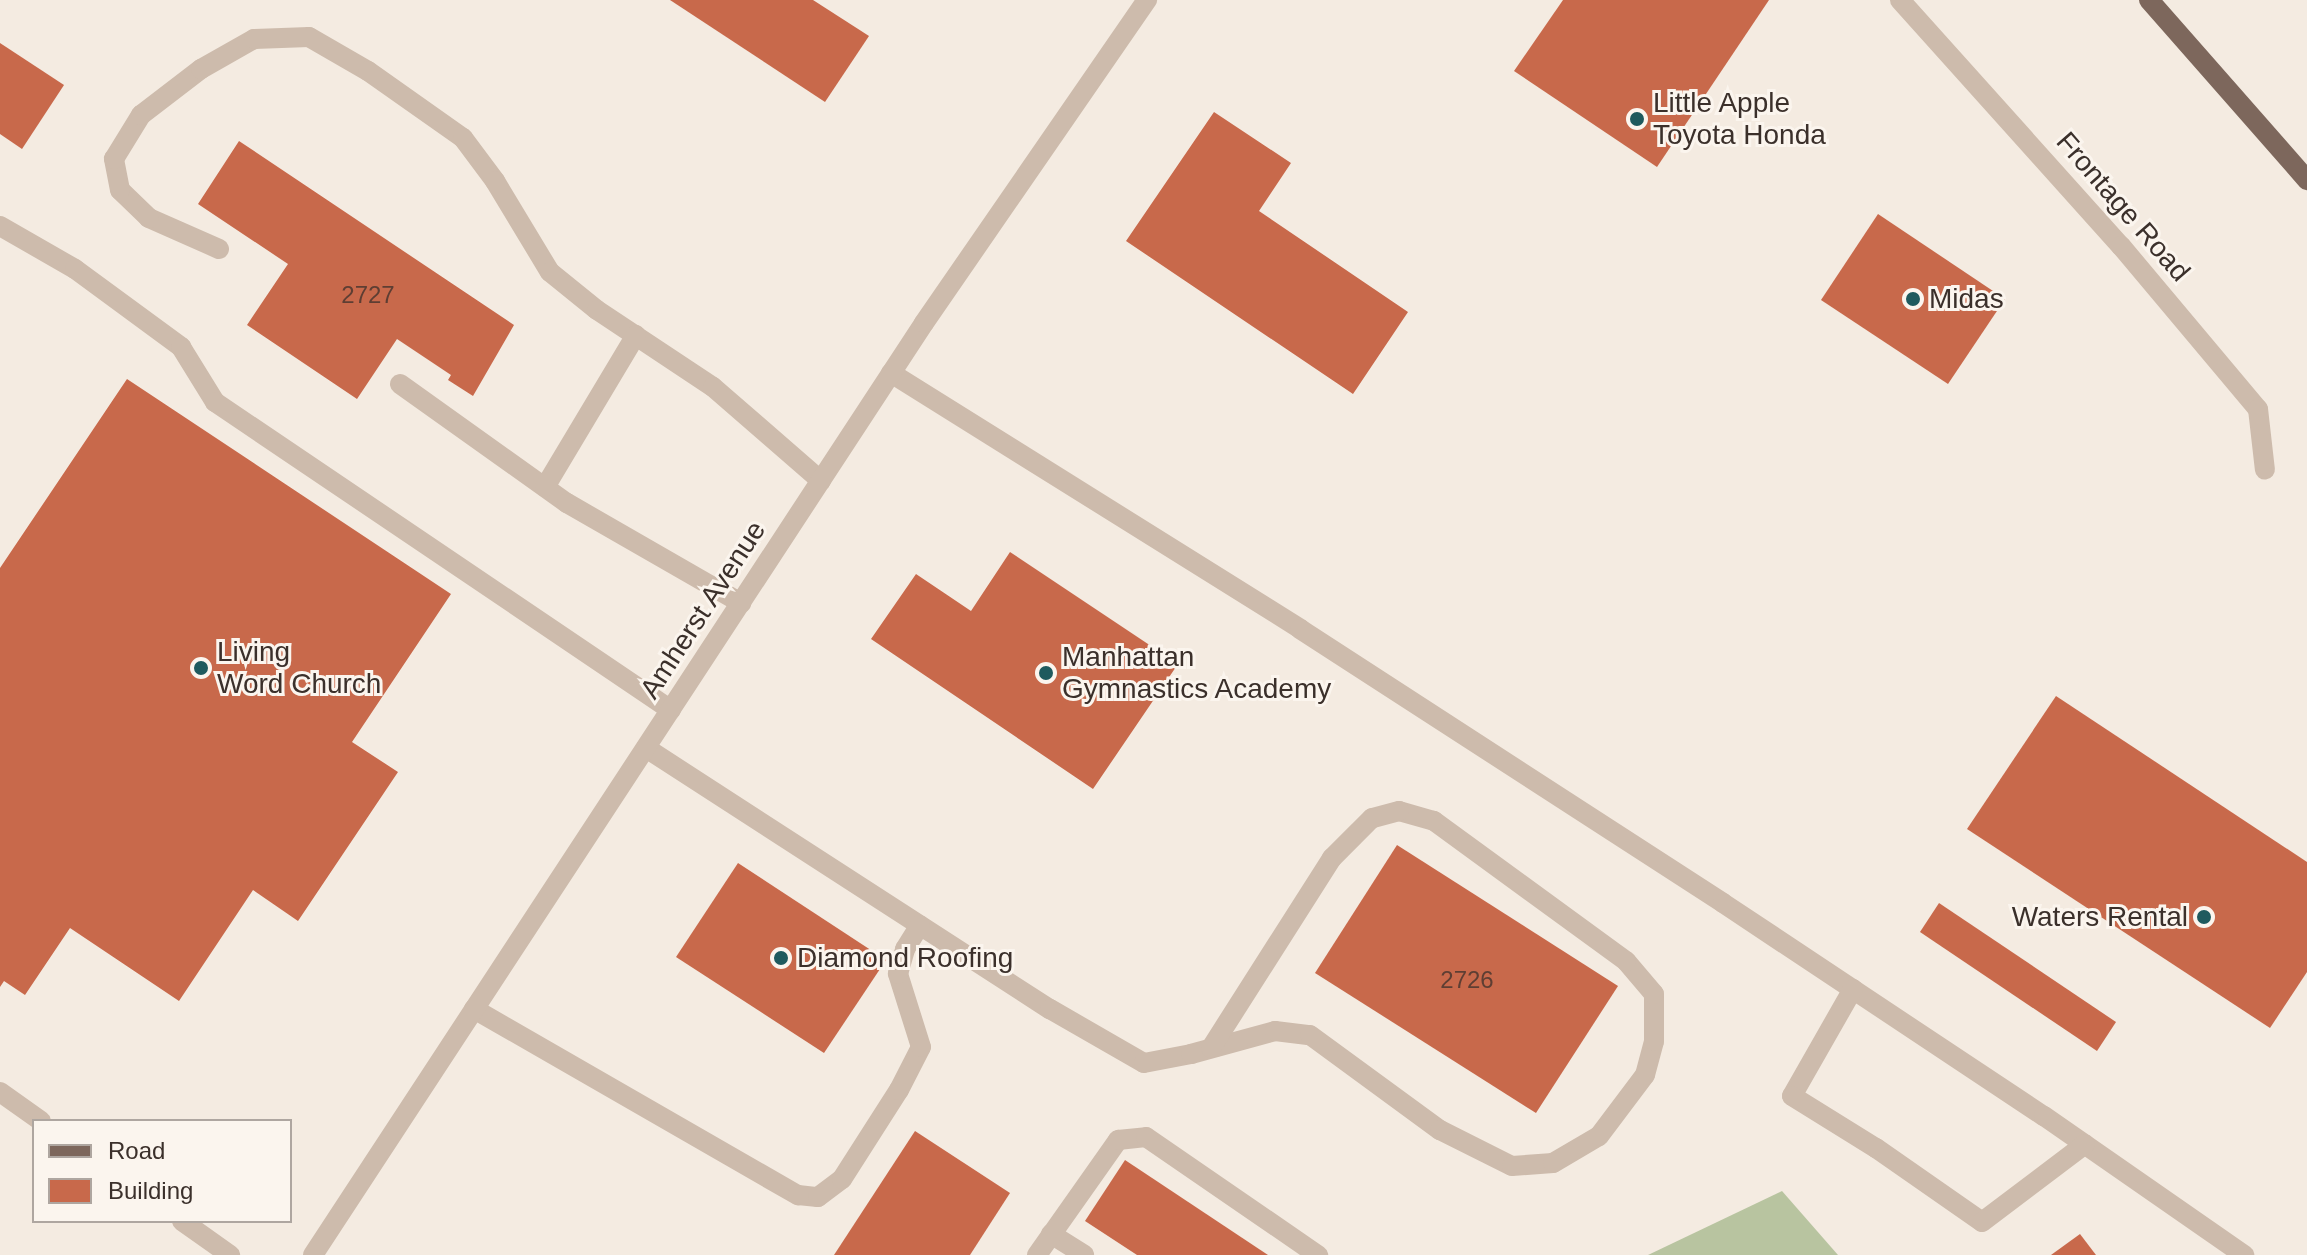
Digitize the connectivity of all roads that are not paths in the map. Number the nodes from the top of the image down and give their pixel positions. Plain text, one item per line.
1 (1147, 0) edge
2 (1900, 0) edge
3 (2149, 0) edge
4 (2307, 180) edge
5 (0, 226) edge
6 (219, 249) dead end
7 (636, 335) junction
8 (891, 373) junction
9 (400, 384) dead end
10 (2265, 470) dead end
11 (821, 481) junction
12 (545, 487) junction
13 (741, 603) junction
14 (671, 710) junction
15 (646, 748) junction
16 (920, 925) junction
17 (1853, 989) junction
18 (474, 1009) junction
19 (1211, 1048) junction
20 (0, 1092) edge
21 (38, 1119) edge
22 (2085, 1144) junction
23 (185, 1223) edge
24 (1051, 1234) junction
25 (230, 1255) edge
26 (313, 1255) edge
27 (1037, 1255) edge
28 (1084, 1255) edge
29 (1318, 1255) edge
30 (2244, 1255) edge

1 - 8 street, Amherst Avenue
2 - 10 street, Frontage Road
3 - 4 main road
5 - 14 street
6 - 7 street
7 - 11 street
7 - 12 street
8 - 11 street, Amherst Avenue
8 - 17 street
9 - 12 street
11 - 13 street, Amherst Avenue
12 - 13 street
13 - 14 street, Amherst Avenue
14 - 15 street, Amherst Avenue
15 - 16 street
15 - 18 street, Amherst Avenue
16 - 18 street
16 - 19 street
17 - 22 street
17 - 22 street
18 - 26 street, Amherst Avenue
19 - 19 street
20 - 21 street
22 - 30 street
23 - 25 street
24 - 27 street
24 - 28 street
24 - 29 street

